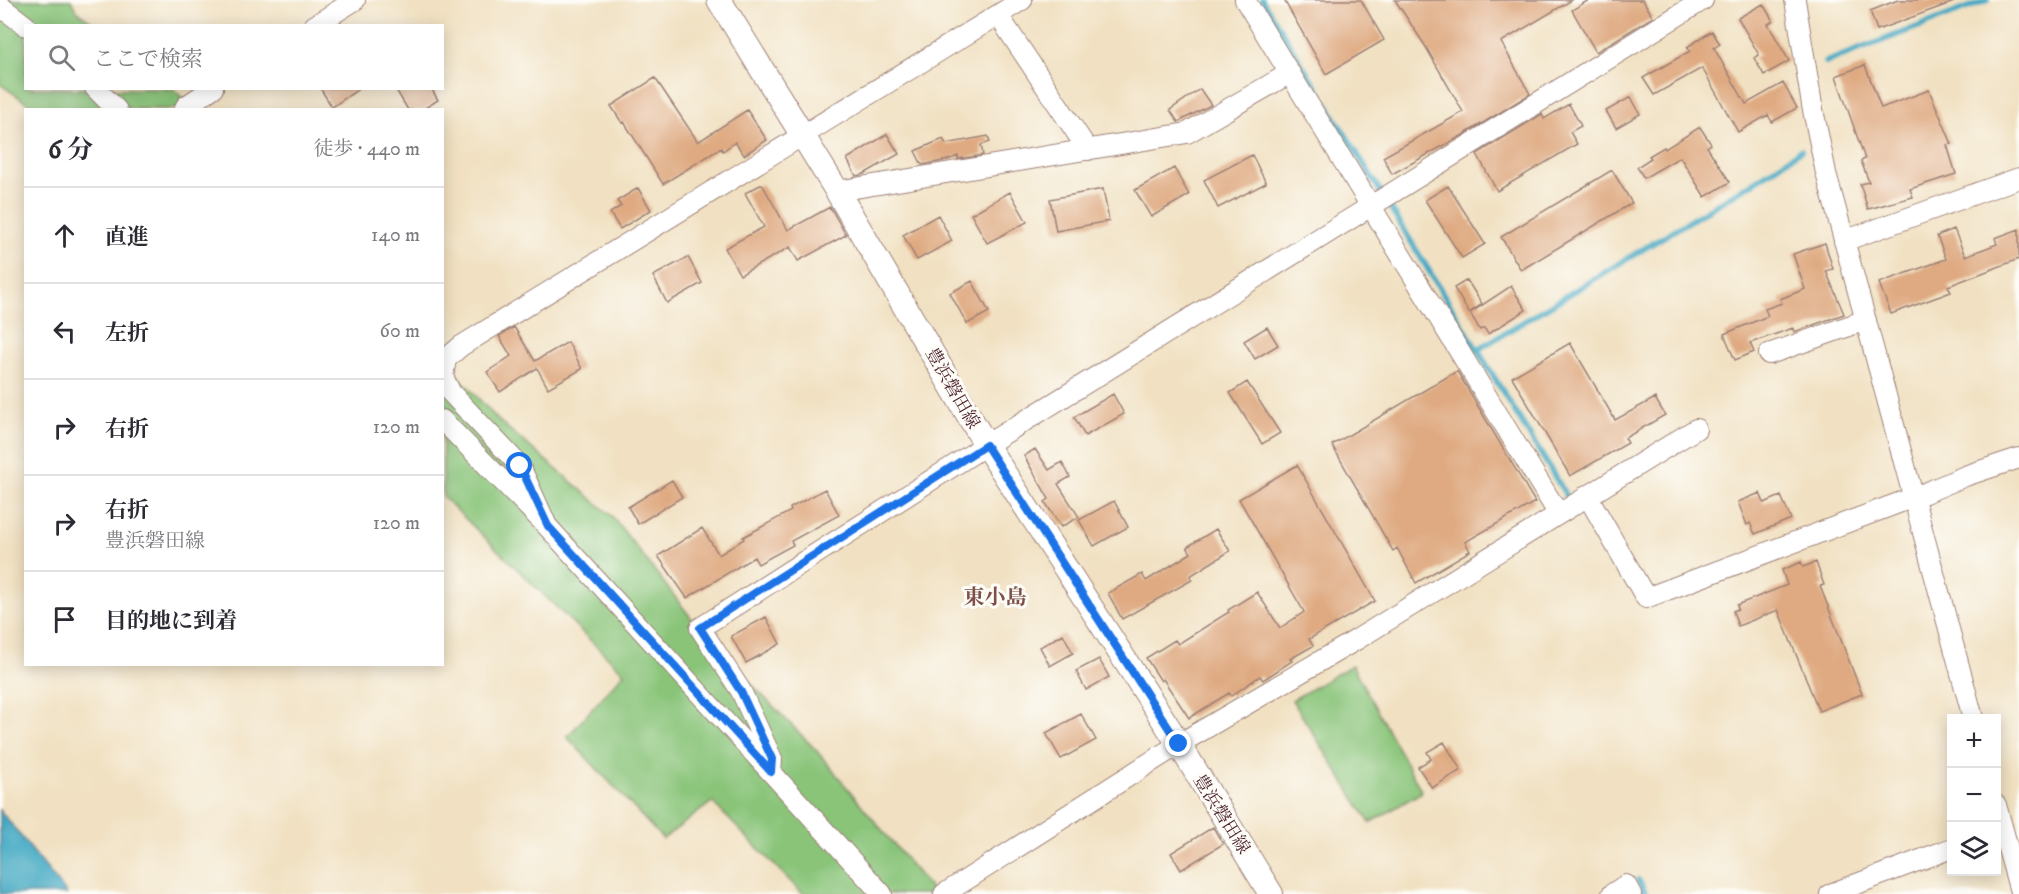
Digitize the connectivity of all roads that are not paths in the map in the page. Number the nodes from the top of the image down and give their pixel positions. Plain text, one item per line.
1 (355, 0) edge
2 (719, 0) edge
3 (1022, 0) edge
4 (1245, 0) edge
5 (1703, 0) edge
6 (1795, 0) edge
7 (0, 6) edge
8 (998, 15) junction
9 (24, 24) edge
10 (317, 24) edge
11 (1290, 73) junction
12 (97, 90) edge
13 (210, 90) edge
14 (115, 108) edge
15 (185, 108) edge
16 (803, 135) junction
17 (1088, 150) junction
18 (2019, 177) edge
19 (837, 191) junction
20 (1372, 207) junction
21 (1844, 241) junction
22 (1866, 320) junction
23 (1769, 354) dead end
24 (444, 371) edge
25 (444, 379) edge
26 (444, 422) edge
27 (1696, 429) dead end
28 (986, 445) junction
29 (2019, 458) edge
30 (1914, 497) junction
31 (1574, 503) junction
32 (548, 526) junction
33 (1972, 714) edge
34 (1179, 744) junction
35 (771, 772) junction
36 (2006, 828) edge
37 (1947, 850) edge
38 (2019, 888) edge
39 (882, 894) edge
40 (944, 894) edge
41 (1272, 894) edge
42 (1612, 894) edge
43 (1631, 894) edge
44 (1830, 894) edge

1 - 10 street
2 - 16 main road, 豊浜磐田線
3 - 8 street
4 - 11 street
5 - 20 street
6 - 21 street
7 - 9 street
8 - 16 street
8 - 17 street
11 - 17 street
11 - 20 street
12 - 14 street
13 - 15 street
16 - 19 main road, 豊浜磐田線
16 - 24 street
17 - 19 street
18 - 21 street
19 - 28 main road, 豊浜磐田線
20 - 28 street
20 - 31 street
21 - 22 street
22 - 23 street
22 - 30 street
25 - 32 street
26 - 32 street
27 - 31 street
28 - 34 main road, 豊浜磐田線
28 - 35 street
29 - 30 street
30 - 31 street
30 - 33 street
31 - 34 street
32 - 35 street
34 - 40 street
34 - 41 main road, 豊浜磐田線
35 - 39 street
36 - 38 street
37 - 44 street
42 - 43 street

